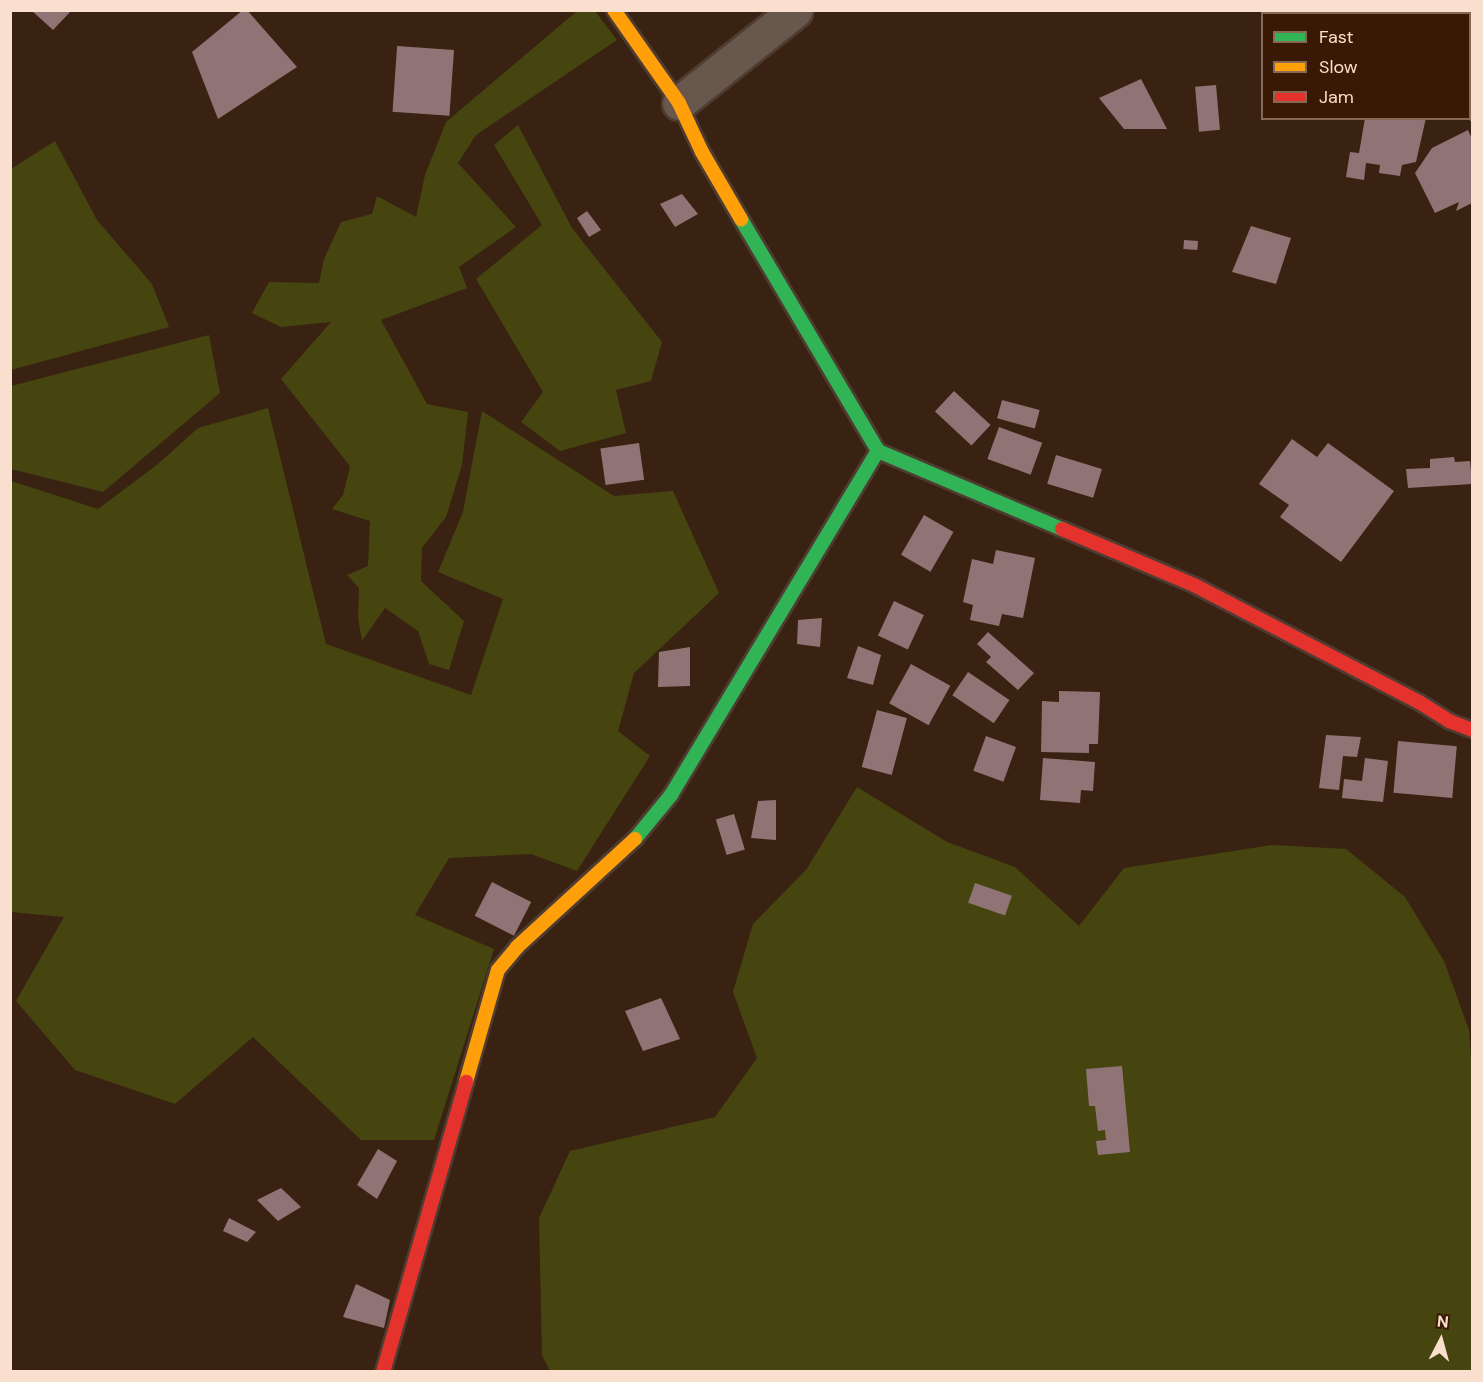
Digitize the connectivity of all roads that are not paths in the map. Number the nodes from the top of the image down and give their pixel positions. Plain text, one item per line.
1 (614, 10) edge
2 (796, 10) edge
3 (679, 103) junction
4 (878, 451) junction
5 (1473, 730) edge
6 (383, 1371) edge

1 - 3 street
2 - 3 street
3 - 4 street
4 - 5 street
4 - 6 street

